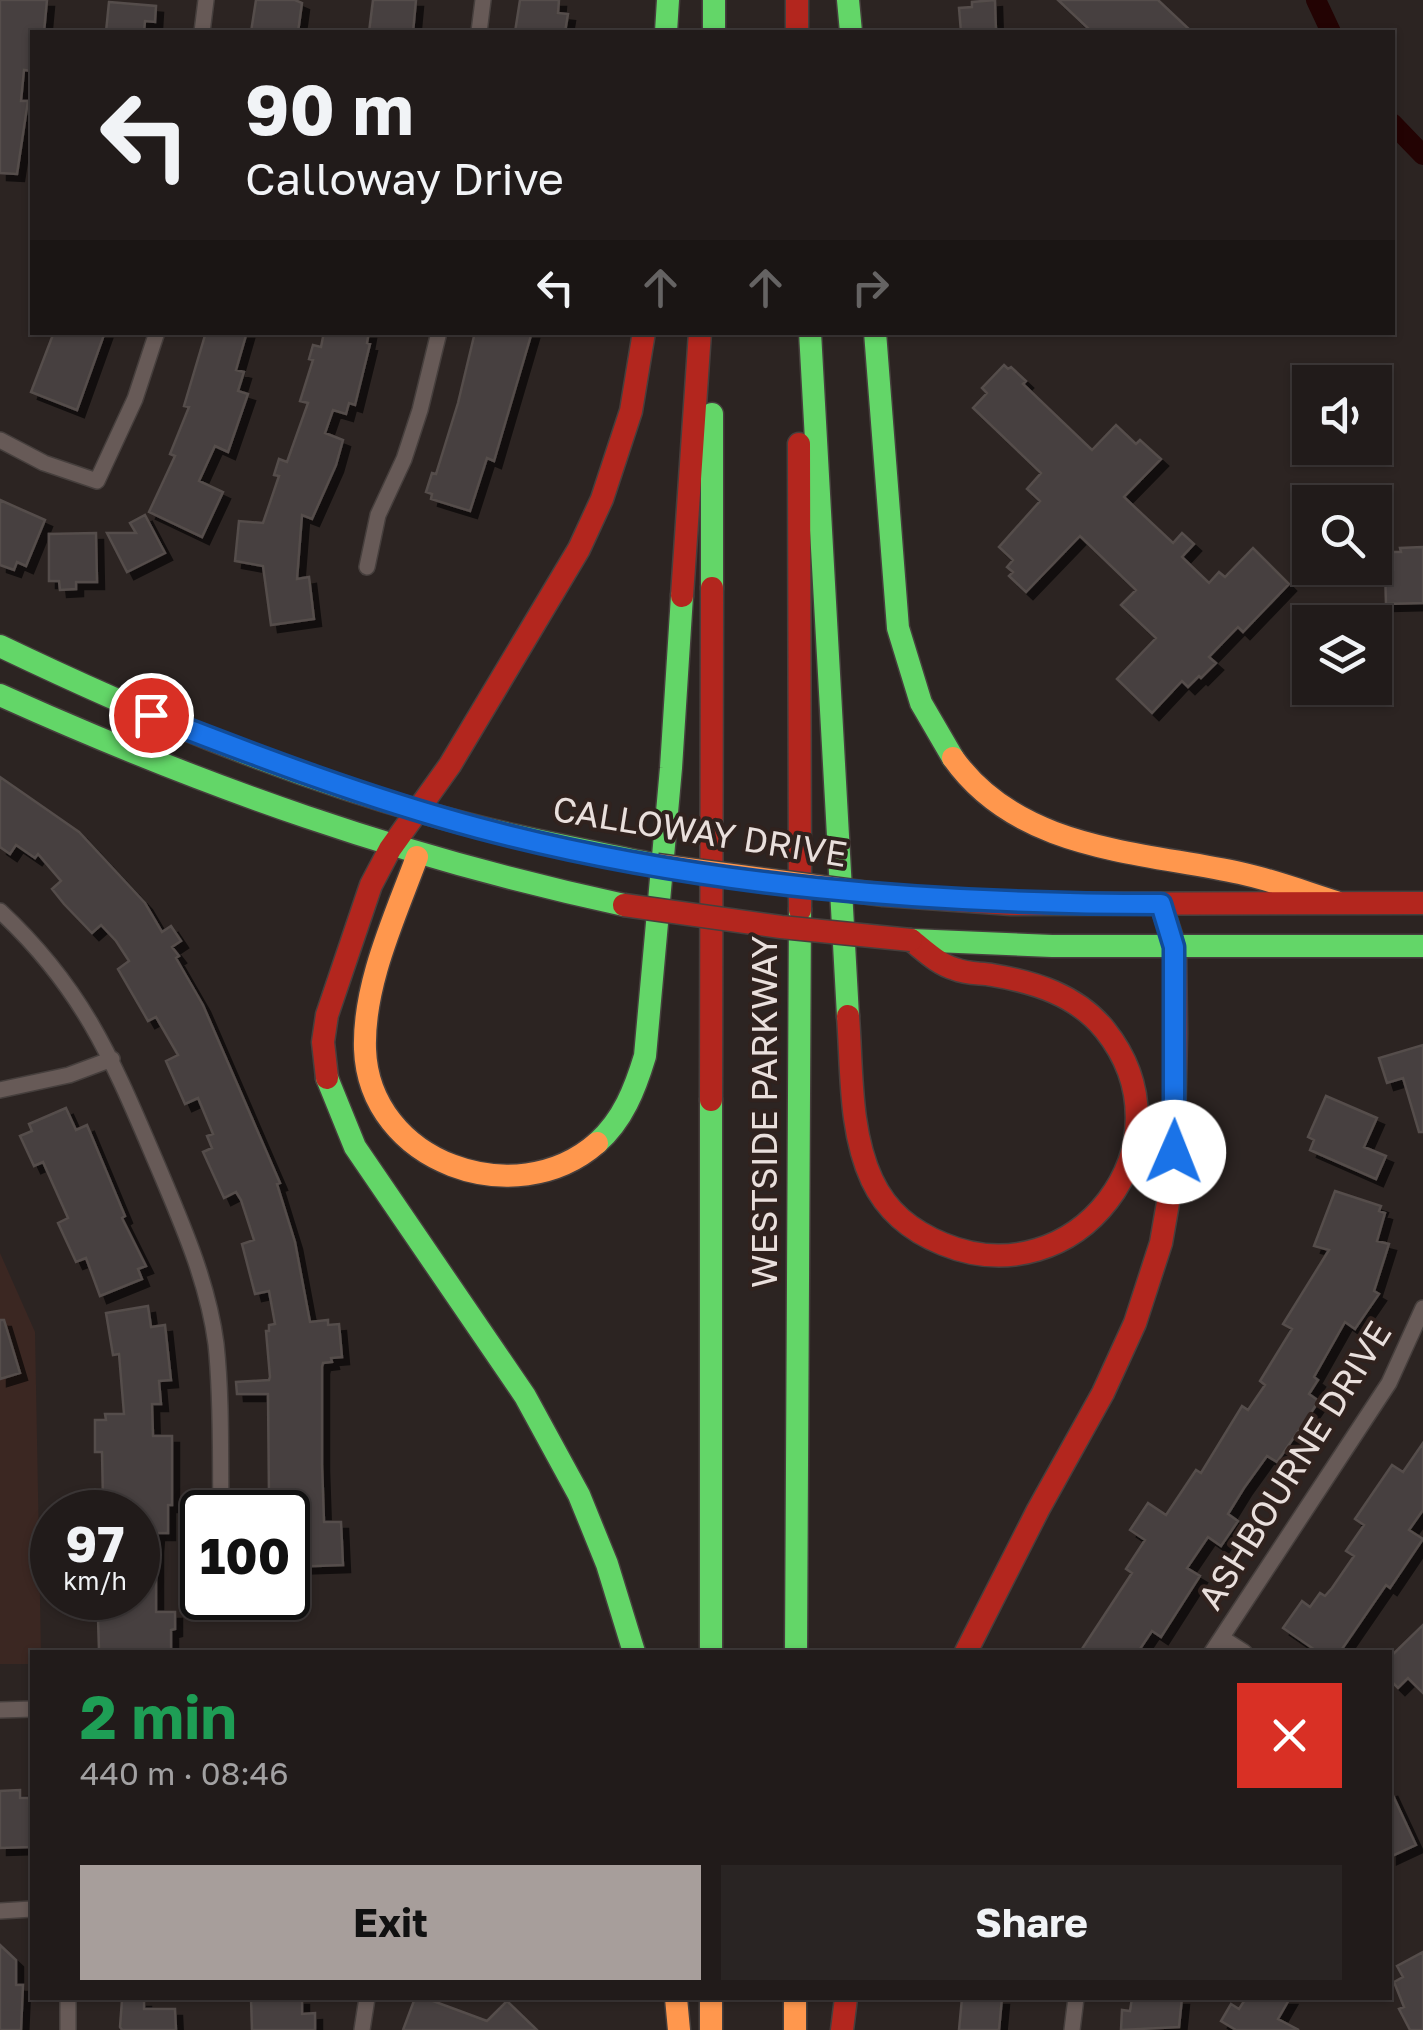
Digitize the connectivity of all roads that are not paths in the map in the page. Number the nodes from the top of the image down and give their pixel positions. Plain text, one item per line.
1 (206, 0) edge
2 (482, 0) edge
3 (668, 0) edge
4 (714, 0) edge
5 (797, 0) edge
6 (848, 0) edge
7 (202, 30) edge
8 (479, 30) edge
9 (666, 30) edge
10 (714, 30) edge
11 (797, 30) edge
12 (851, 30) edge
13 (156, 335) edge
14 (438, 335) edge
15 (644, 335) edge
16 (700, 335) edge
17 (712, 335) edge
18 (798, 335) edge
19 (810, 335) edge
20 (875, 335) edge
21 (0, 440) edge
22 (367, 567) dead end
23 (0, 646) edge
24 (0, 695) edge
25 (417, 810) junction
26 (390, 849) junction
27 (417, 857) junction
28 (1336, 902) junction
29 (1423, 903) edge
30 (1161, 904) junction
31 (0, 911) edge
32 (911, 940) junction
33 (1423, 946) edge
34 (1174, 947) junction
35 (112, 1059) junction
36 (0, 1090) edge
37 (1423, 1308) edge
38 (220, 1490) edge
39 (1222, 1638) junction
40 (633, 1650) edge
41 (711, 1650) edge
42 (796, 1650) edge
43 (967, 1650) edge
44 (1213, 1650) edge
45 (1241, 1650) edge
46 (0, 1710) edge
47 (30, 1710) edge
48 (30, 1909) edge
49 (0, 1911) edge
50 (68, 2000) edge
51 (367, 2000) edge
52 (676, 2000) edge
53 (711, 2000) edge
54 (795, 2000) edge
55 (846, 2000) edge
56 (1076, 2000) edge
57 (68, 2030) edge
58 (362, 2030) edge
59 (679, 2030) edge
60 (711, 2030) edge
61 (795, 2030) edge
62 (842, 2030) edge
63 (1072, 2030) edge

1 - 7 street
2 - 8 street
3 - 9 main road
4 - 10 main road
5 - 11 main road
6 - 12 main road
13 - 21 street
14 - 22 street
15 - 25 main road
16 - 27 main road
17 - 41 main road, WESTSIDE PARKWAY
18 - 42 main road, WESTSIDE PARKWAY
19 - 32 main road
20 - 28 main road
23 - 25 main road, CALLOWAY DRIVE
24 - 26 main road
25 - 26 main road
25 - 30 main road, CALLOWAY DRIVE, bridge
26 - 27 main road
26 - 40 main road
27 - 32 main road, bridge
28 - 29 main road, CALLOWAY DRIVE
28 - 30 main road, CALLOWAY DRIVE
30 - 34 main road
31 - 35 street
32 - 34 main road
33 - 34 main road
34 - 43 main road
35 - 36 street
35 - 38 street
37 - 39 street, ASHBOURNE DRIVE
39 - 44 street, ASHBOURNE DRIVE
39 - 45 street
46 - 47 street
48 - 49 street
50 - 57 street
51 - 58 street
52 - 59 main road
53 - 60 main road
54 - 61 main road
55 - 62 main road
56 - 63 street

